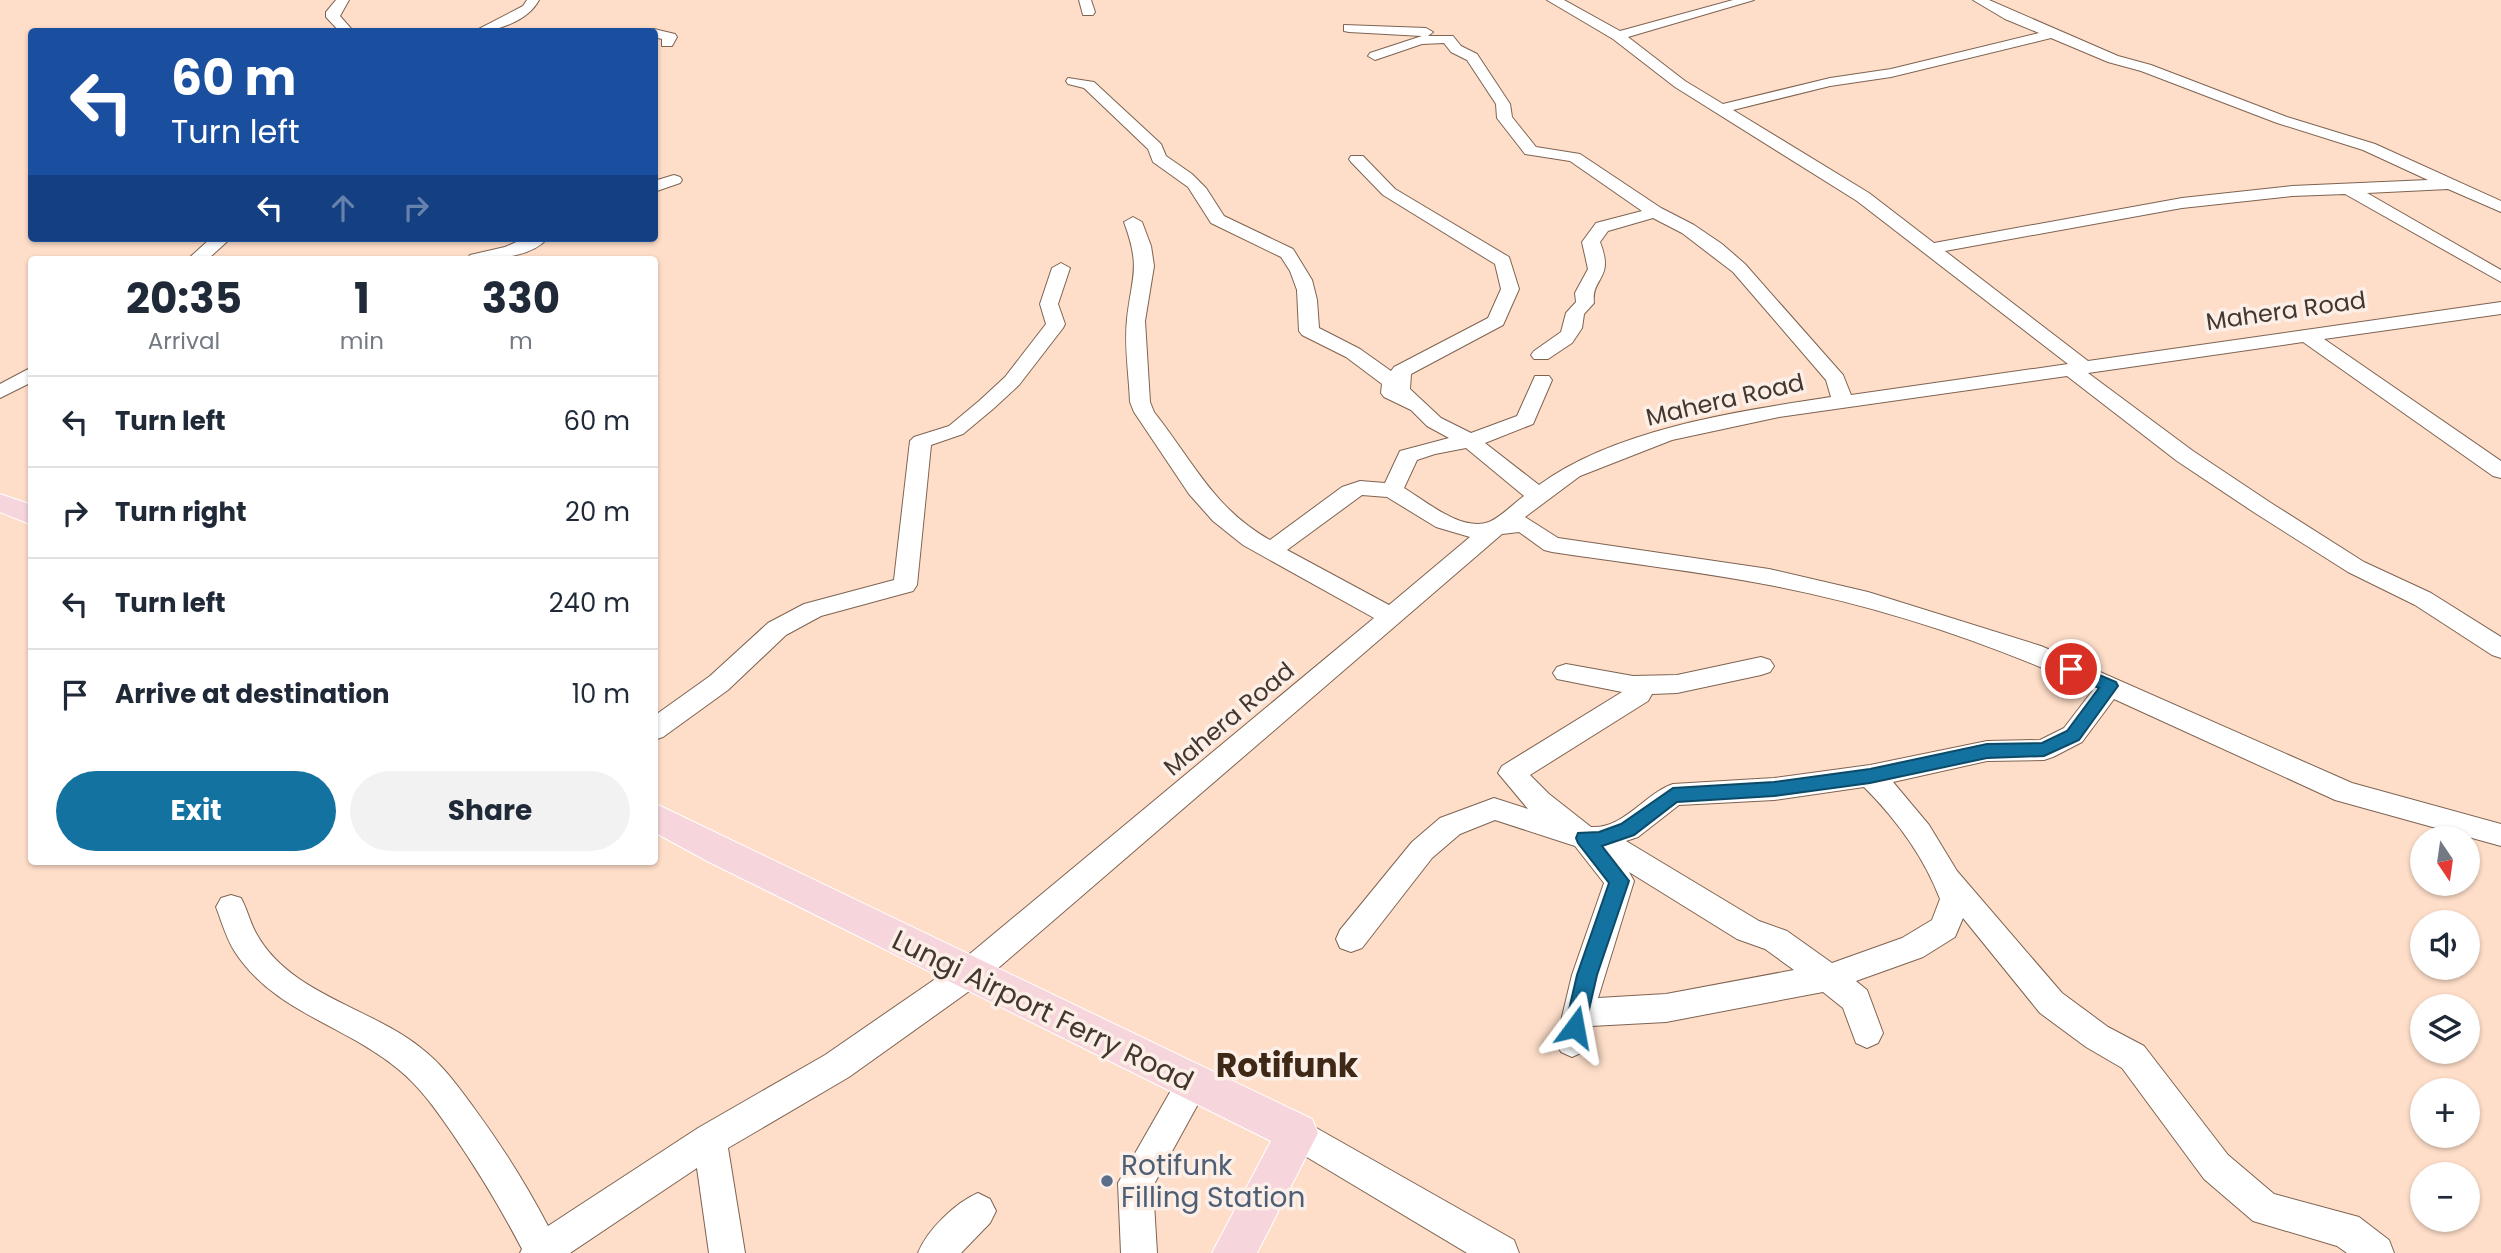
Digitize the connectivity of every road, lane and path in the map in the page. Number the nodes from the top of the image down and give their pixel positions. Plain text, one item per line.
1 (344, 0) edge
2 (543, 0) edge
3 (1553, 0) edge
4 (1748, 0) edge
5 (1979, 0) edge
6 (531, 4) edge
7 (344, 28) edge
8 (487, 28) edge
9 (1349, 29) dead end
10 (658, 34) edge
11 (2052, 34) junction
12 (1618, 36) junction
13 (1448, 39) junction
14 (667, 43) dead end
15 (1375, 56) dead end
16 (1073, 81) dead end
17 (1720, 109) junction
18 (1357, 159) dead end
19 (674, 180) dead end
20 (2450, 183) junction
21 (658, 186) edge
22 (2348, 189) junction
23 (2501, 207) edge
24 (1655, 212) junction
25 (1133, 222) dead end
26 (217, 242) edge
27 (530, 242) edge
28 (1929, 249) junction
29 (201, 256) edge
30 (489, 256) edge
31 (1061, 268) dead end
32 (2501, 277) edge
33 (2501, 308) edge
34 (2304, 334) junction
35 (1541, 355) dead end
36 (2078, 368) junction
37 (28, 375) edge
38 (1542, 380) dead end
39 (0, 392) edge
40 (1843, 402) junction
41 (1418, 406) junction
42 (1434, 422) junction
43 (1471, 441) junction
44 (1430, 447) junction
45 (2501, 471) edge
46 (1392, 490) junction
47 (1540, 497) junction
48 (0, 502) edge
49 (28, 514) edge
50 (1494, 529) junction
51 (1270, 551) junction
52 (1390, 616) junction
53 (2501, 649) edge
54 (1762, 666) dead end
55 (1566, 673) dead end
56 (1633, 685) junction
57 (2110, 686) junction
58 (658, 727) edge
59 (1870, 776) junction
60 (658, 818) edge
61 (2501, 835) edge
62 (1592, 839) junction
63 (1949, 880) junction
64 (231, 907) dead end
65 (1351, 939) dead end
66 (971, 972) junction
67 (1827, 978) junction
68 (1578, 1013) junction
69 (1867, 1033) dead end
70 (1572, 1042) dead end
71 (1193, 1084) junction
72 (1297, 1133) junction
73 (710, 1140) junction
74 (978, 1211) dead end
75 (540, 1252) edge
76 (727, 1253) edge
77 (936, 1253) edge
78 (1139, 1253) edge
79 (1234, 1253) edge
80 (1500, 1253) edge
81 (2376, 1253) edge

1 - 7 street
2 - 6 street
3 - 12 street
4 - 12 street
5 - 11 street
6 - 8 street
9 - 13 street
10 - 14 street
11 - 17 street
11 - 20 street
12 - 17 street
13 - 15 street
13 - 24 street
16 - 41 street
17 - 28 street
18 - 41 street
19 - 21 street
20 - 22 street
20 - 23 street
22 - 28 street
22 - 32 street
24 - 35 street
24 - 40 street
25 - 51 street
26 - 29 street
27 - 30 street
28 - 36 street
31 - 58 street
33 - 34 street, Mahera Road
34 - 36 street, Mahera Road
34 - 45 street
36 - 40 street, Mahera Road
36 - 53 street
37 - 39 street
38 - 43 street
40 - 47 street, Mahera Road
41 - 42 street
42 - 43 street
42 - 44 street
43 - 44 street
43 - 47 street
44 - 46 street
46 - 50 street
46 - 51 street
47 - 50 street, Mahera Road
48 - 49 main road
50 - 52 street, Mahera Road
50 - 57 street
51 - 52 street
52 - 66 street, Mahera Road
54 - 56 street
55 - 56 street
56 - 62 street
57 - 59 street
57 - 61 street
59 - 62 street
59 - 63 street
60 - 66 main road, Lungi Airport Ferry Road
62 - 65 street
62 - 67 street
62 - 68 street
63 - 67 street
63 - 81 street
64 - 75 street
66 - 71 main road, Lungi Airport Ferry Road
66 - 73 street, Mahera Road
67 - 68 street
67 - 69 street
68 - 70 street
71 - 72 main road, Lungi Airport Ferry Road
71 - 78 street
72 - 79 main road
72 - 80 street, Lungi Airport Ferry Road
73 - 75 street, Mahera Road
73 - 76 street
74 - 77 street

